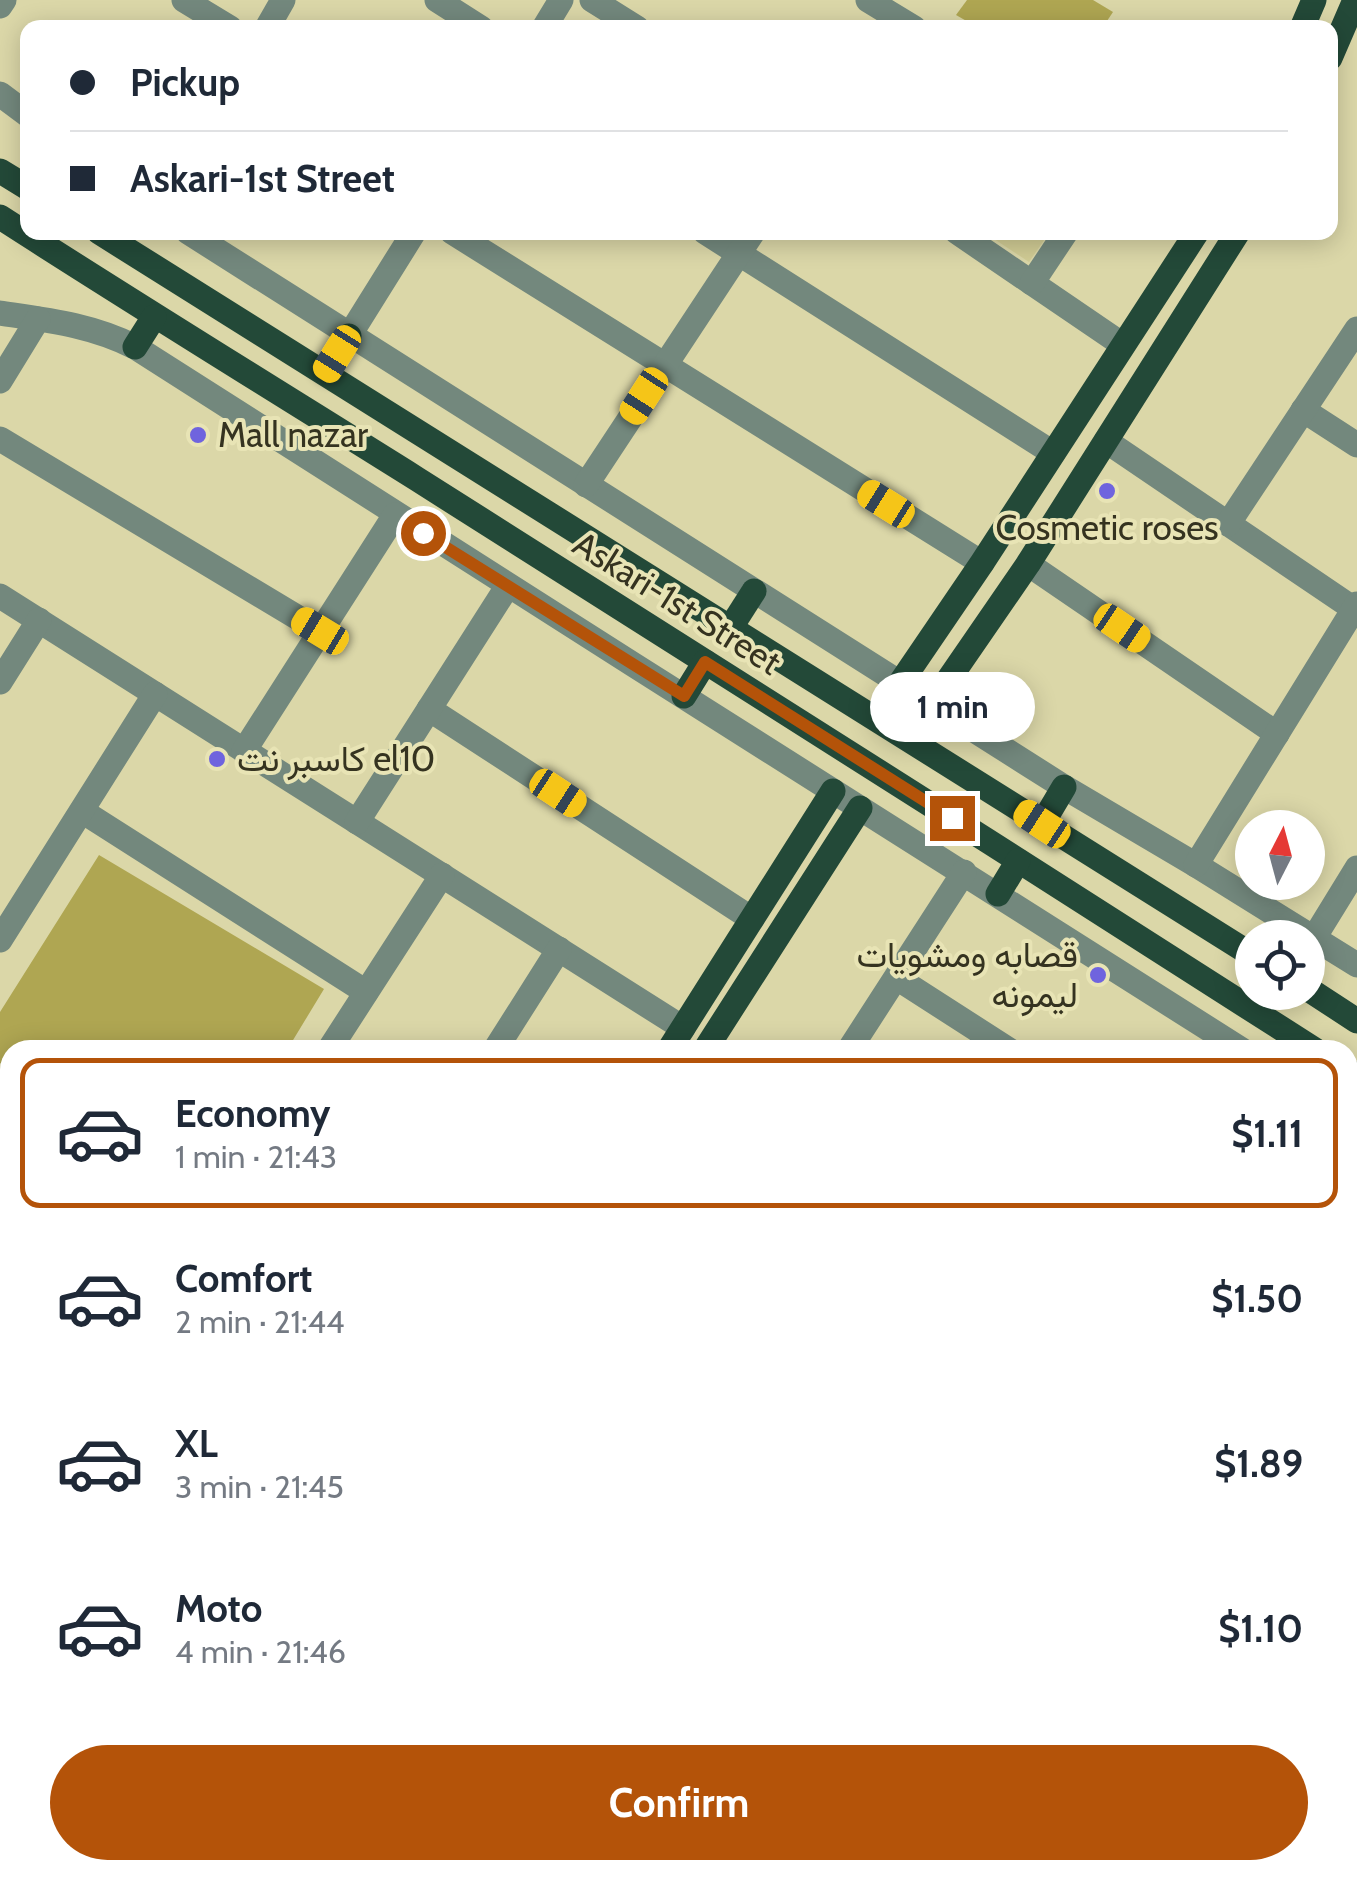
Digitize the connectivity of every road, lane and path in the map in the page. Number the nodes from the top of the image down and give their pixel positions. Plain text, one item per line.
1 (4, 0) edge
2 (184, 0) edge
3 (437, 0) edge
4 (592, 0) edge
5 (868, 0) edge
6 (1356, 0) edge
7 (0, 6) edge
8 (217, 20) edge
9 (468, 20) edge
10 (624, 20) edge
11 (894, 20) edge
12 (1338, 40) edge
13 (35, 240) edge
14 (112, 240) edge
15 (200, 240) edge
16 (409, 240) edge
17 (465, 240) edge
18 (969, 240) edge
19 (1061, 240) edge
20 (1192, 240) edge
21 (1233, 240) edge
22 (746, 243) edge
23 (1032, 284) junction
24 (0, 313) edge
25 (154, 316) junction
26 (38, 319) junction
27 (1357, 328) edge
28 (349, 336) junction
29 (1124, 345) junction
30 (135, 347) junction
31 (664, 366) junction
32 (326, 373) junction
33 (0, 381) edge
34 (1303, 410) junction
35 (0, 439) edge
36 (1106, 441) junction
37 (1357, 445) edge
38 (1053, 452) junction
39 (586, 484) junction
40 (395, 515) junction
41 (1228, 524) junction
42 (982, 564) junction
43 (1028, 564) junction
44 (508, 587) junction
45 (963, 591) junction
46 (754, 592) junction
47 (0, 596) edge
48 (1355, 606) edge
49 (994, 614) junction
50 (39, 620) junction
51 (732, 627) junction
52 (320, 631) junction
53 (705, 662) junction
54 (0, 682) edge
55 (901, 682) junction
56 (155, 694) junction
57 (684, 696) junction
58 (932, 702) junction
59 (430, 709) junction
60 (874, 718) junction
61 (1277, 734) junction
62 (908, 740) junction
63 (244, 750) junction
64 (850, 753) junction
65 (885, 775) junction
66 (1064, 787) junction
67 (834, 791) junction
68 (860, 808) junction
69 (82, 810) junction
70 (357, 822) junction
71 (1042, 824) junction
72 (1018, 861) junction
73 (1196, 865) junction
74 (1357, 868) edge
75 (964, 872) junction
76 (442, 876) junction
77 (998, 894) junction
78 (752, 920) junction
79 (1285, 920) edge
80 (1325, 920) edge
81 (0, 940) edge
82 (1235, 944) edge
83 (1325, 945) edge
84 (559, 949) junction
85 (1357, 965) edge
86 (897, 978) junction
87 (366, 992) junction
88 (1325, 1000) edge
89 (1357, 1021) edge
90 (683, 1028) junction
91 (335, 1040) edge
92 (500, 1040) edge
93 (675, 1040) edge
94 (711, 1040) edge
95 (857, 1040) edge
96 (993, 1040) edge
97 (1224, 1040) edge
98 (1299, 1040) edge

1 - 7 street
2 - 8 street
3 - 9 street
4 - 10 street
5 - 11 street
6 - 12 main road
13 - 25 main road, Askari-1st Street
14 - 32 main road, Askari-1st Street
15 - 28 street
16 - 28 street
17 - 31 street
18 - 23 street
19 - 23 street
20 - 29 main road
21 - 36 main road
22 - 31 street
22 - 38 street
23 - 29 street
24 - 26 street
25 - 30 main road
25 - 53 main road, Askari-1st Street
26 - 30 street
26 - 33 street
27 - 34 street
28 - 32 main road
28 - 39 street
29 - 38 main road
30 - 40 street
31 - 39 street
31 - 42 street
32 - 51 main road, Askari-1st Street
34 - 37 street
34 - 41 street
35 - 52 street
36 - 41 street
36 - 43 main road
38 - 42 main road
39 - 46 street
40 - 44 street
40 - 52 street
41 - 48 street
42 - 45 main road
43 - 49 main road
43 - 61 street
44 - 57 street
44 - 59 street
45 - 49 main road
45 - 55 main road
46 - 51 main road
46 - 55 street
47 - 50 street
48 - 61 street
49 - 58 main road
50 - 54 street
50 - 56 street
51 - 60 main road, Askari-1st Street
52 - 63 street
53 - 57 main road
53 - 64 main road, Askari-1st Street
55 - 58 street
56 - 63 street
56 - 69 street
57 - 67 street
58 - 66 street
59 - 70 street
59 - 78 street
60 - 62 main road, Askari-1st Street
60 - 64 main road
61 - 73 street
62 - 65 main road
62 - 71 main road, Askari-1st Street
63 - 70 street
64 - 65 main road, Askari-1st Street
65 - 72 main road, Askari-1st Street
66 - 71 main road
66 - 73 street
67 - 68 street
67 - 78 main road
68 - 75 street
68 - 94 main road
69 - 81 street
69 - 87 street
70 - 76 street
71 - 82 main road, Askari-1st Street
72 - 77 main road
72 - 98 main road, Askari-1st Street
73 - 79 street
74 - 80 street
75 - 77 street
75 - 86 street
76 - 84 street
76 - 87 street
77 - 97 street
78 - 90 main road
83 - 85 street
84 - 90 street
84 - 92 street
86 - 95 street
86 - 96 street
87 - 91 street
88 - 89 main road
90 - 93 main road

